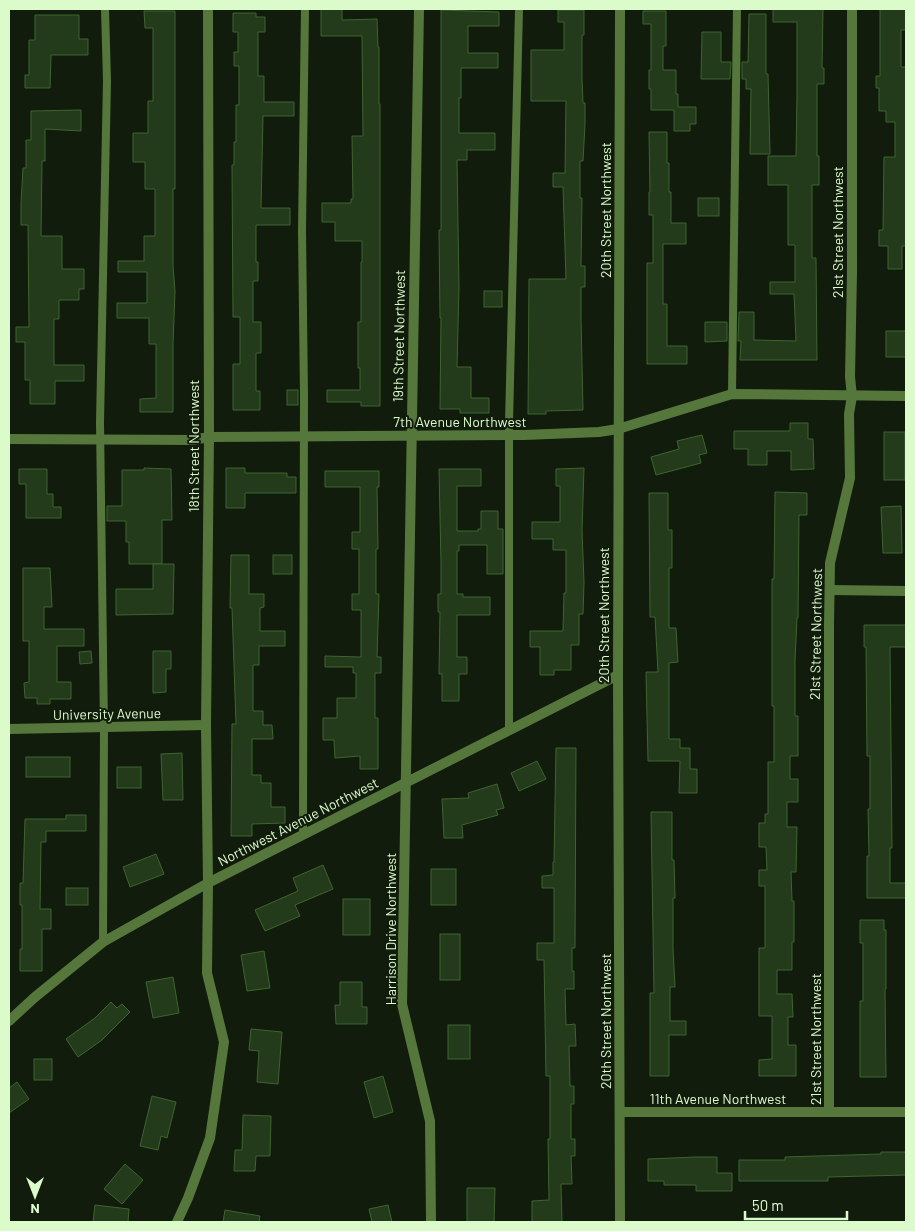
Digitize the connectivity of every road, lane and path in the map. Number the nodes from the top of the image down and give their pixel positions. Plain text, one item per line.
1 (105, 9) edge
2 (208, 9) edge
3 (305, 9) edge
4 (419, 9) edge
5 (519, 9) edge
6 (620, 9) edge
7 (737, 9) edge
8 (852, 9) edge
9 (732, 394) junction
10 (852, 396) junction
11 (906, 396) edge
12 (618, 429) junction
13 (304, 436) junction
14 (411, 436) junction
15 (509, 436) junction
16 (208, 437) junction
17 (9, 440) edge
18 (100, 441) junction
19 (830, 590) junction
20 (906, 591) edge
21 (618, 676) junction
22 (206, 725) junction
23 (104, 728) junction
24 (9, 729) edge
25 (509, 730) junction
26 (406, 783) junction
27 (303, 834) junction
28 (208, 882) junction
29 (103, 942) junction
30 (9, 1021) edge
31 (620, 1112) junction
32 (830, 1112) junction
33 (906, 1112) edge
34 (176, 1222) edge
35 (431, 1222) edge
36 (620, 1222) edge

1 - 18 lane
2 - 16 street, 18th Street Northwest
3 - 13 lane
4 - 14 street, 19th Street Northwest
5 - 15 lane
6 - 12 street, 20th Street Northwest
7 - 9 lane
8 - 10 street, 21st Street Northwest
9 - 10 street, 7th Avenue Northwest
9 - 12 street, 7th Avenue Northwest
10 - 11 street, 7th Avenue Northwest
10 - 19 street, 21st Street Northwest
12 - 15 street, 7th Avenue Northwest
12 - 21 street, 20th Street Northwest
13 - 14 street, 7th Avenue Northwest
13 - 16 street, 7th Avenue Northwest
13 - 27 lane
14 - 15 street, 7th Avenue Northwest
14 - 26 street, 19th Street Northwest
15 - 25 lane
16 - 18 street, 7th Avenue Northwest
16 - 22 street, 18th Street Northwest
17 - 18 street, 7th Avenue Northwest
18 - 23 lane
19 - 20 street
19 - 32 street, 21st Street Northwest
21 - 25 street, Northwest Avenue Northwest
21 - 31 street, 20th Street Northwest
22 - 23 street, University Avenue
22 - 28 street, 18th Street Northwest
23 - 24 street, University Avenue
23 - 29 lane
25 - 26 street, Northwest Avenue Northwest
26 - 27 street, Northwest Avenue Northwest
26 - 35 street, Harrison Drive Northwest
27 - 28 street, Northwest Avenue Northwest
28 - 29 street, Northwest Avenue Northwest
28 - 34 street, 18th Street Northwest
29 - 30 street, Northwest Avenue Northwest
31 - 32 street, 11th Avenue Northwest
31 - 36 street, 20th Street Northwest
32 - 33 street, 11th Avenue Northwest

